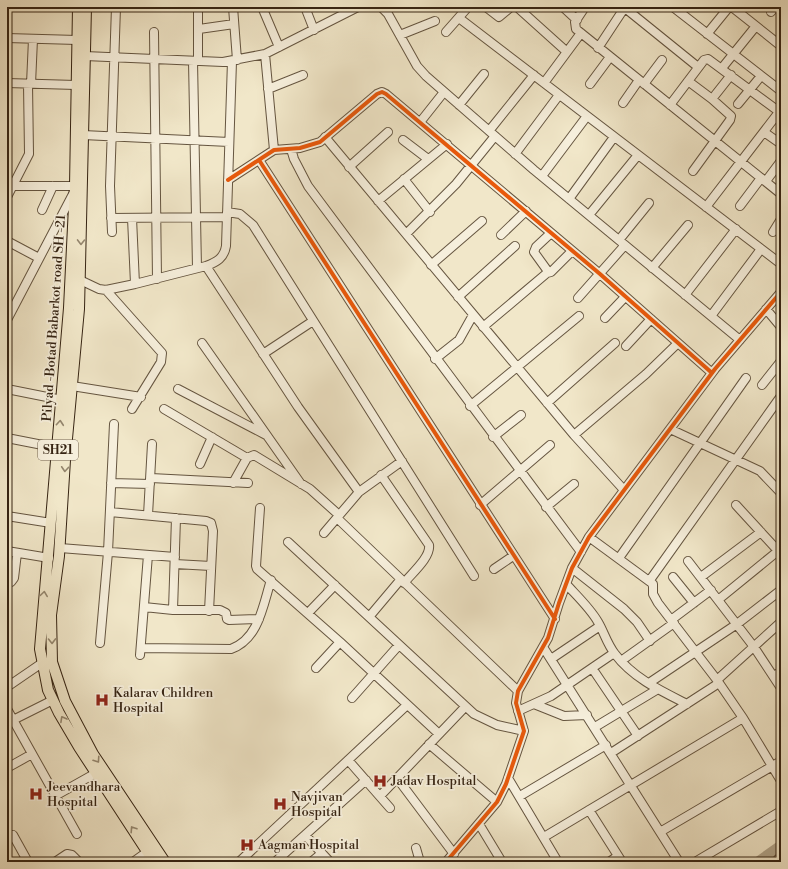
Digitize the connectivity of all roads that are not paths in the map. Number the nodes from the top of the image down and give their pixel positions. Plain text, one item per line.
1 (78, 7) edge
2 (86, 7) edge
3 (116, 7) edge
4 (198, 7) edge
5 (262, 7) edge
6 (305, 7) edge
7 (358, 7) edge
8 (381, 7) edge
9 (468, 7) edge
10 (486, 7) edge
11 (511, 7) edge
12 (517, 7) edge
13 (563, 7) edge
14 (585, 7) edge
15 (625, 7) edge
16 (673, 7) edge
17 (730, 7) edge
18 (235, 8) edge
19 (345, 10) edge
20 (459, 18) junction
21 (577, 20) junction
22 (435, 21) dead end
23 (234, 24) junction
24 (756, 26) junction
25 (199, 29) junction
26 (314, 30) junction
27 (154, 32) dead end
28 (446, 32) dead end
29 (581, 34) junction
30 (707, 34) junction
31 (400, 35) junction
32 (7, 38) edge
33 (33, 39) junction
34 (77, 40) junction
35 (781, 46) edge
36 (279, 47) junction
37 (598, 48) junction
38 (567, 52) junction
39 (265, 54) junction
40 (733, 54) junction
41 (85, 56) junction
42 (115, 57) junction
43 (610, 57) junction
44 (154, 59) junction
45 (662, 60) dead end
46 (196, 61) junction
47 (234, 61) junction
48 (698, 68) junction
49 (722, 68) junction
50 (484, 74) dead end
51 (303, 75) dead end
52 (534, 75) junction
53 (731, 75) junction
54 (761, 76) junction
55 (642, 82) junction
56 (688, 82) junction
57 (544, 83) junction
58 (7, 84) edge
59 (30, 84) junction
60 (590, 84) dead end
61 (76, 85) junction
62 (268, 89) junction
63 (750, 89) junction
64 (781, 91) edge
65 (444, 92) junction
66 (560, 95) junction
67 (712, 99) junction
68 (622, 103) dead end
69 (738, 104) dead end
70 (459, 105) junction
71 (670, 105) junction
72 (780, 112) edge
73 (587, 116) junction
74 (421, 122) junction
75 (388, 132) dead end
76 (764, 132) junction
77 (492, 134) junction
78 (83, 135) junction
79 (112, 136) junction
80 (325, 137) junction
81 (614, 137) junction
82 (155, 138) junction
83 (194, 140) junction
84 (403, 140) dead end
85 (715, 141) junction
86 (229, 142) junction
87 (446, 144) junction
88 (781, 144) edge
89 (291, 148) junction
90 (274, 150) junction
91 (515, 154) junction
92 (638, 155) junction
93 (428, 159) junction
94 (259, 160) junction
95 (781, 161) edge
96 (742, 162) junction
97 (472, 165) junction
98 (349, 167) junction
99 (693, 171) dead end
100 (542, 176) junction
101 (404, 179) junction
102 (228, 180) junction
103 (763, 180) junction
104 (10, 185) edge
105 (53, 186) junction
106 (75, 188) junction
107 (781, 194) edge
108 (7, 197) edge
109 (569, 199) junction
110 (378, 201) junction
111 (650, 202) dead end
112 (740, 206) dead end
113 (706, 207) junction
114 (42, 210) dead end
115 (430, 212) junction
116 (526, 212) junction
117 (227, 215) junction
118 (589, 215) junction
119 (111, 218) junction
120 (132, 218) junction
121 (156, 218) junction
122 (194, 218) junction
123 (781, 219) edge
124 (482, 221) dead end
125 (688, 224) dead end
126 (77, 226) junction
127 (736, 229) junction
128 (112, 232) dead end
129 (773, 232) dead end
130 (551, 233) junction
131 (406, 234) junction
132 (501, 235) dead end
133 (7, 241) edge
134 (622, 242) junction
135 (515, 246) dead end
136 (761, 249) junction
137 (572, 251) junction
138 (39, 258) junction
139 (781, 264) edge
140 (431, 265) junction
141 (206, 266) junction
142 (197, 268) junction
143 (652, 268) junction
144 (547, 274) junction
145 (600, 274) junction
146 (156, 278) junction
147 (80, 280) junction
148 (135, 284) junction
149 (106, 290) junction
150 (781, 292) edge
151 (685, 295) junction
152 (625, 296) junction
153 (458, 297) junction
154 (578, 298) dead end
155 (766, 309) junction
156 (473, 315) junction
157 (579, 316) dead end
158 (711, 316) junction
159 (605, 318) dead end
160 (651, 319) junction
161 (7, 320) edge
162 (313, 321) junction
163 (484, 327) junction
164 (781, 327) edge
165 (740, 340) junction
166 (202, 343) dead end
167 (615, 343) dead end
168 (678, 343) junction
169 (626, 346) dead end
170 (263, 354) junction
171 (435, 359) junction
172 (781, 361) edge
173 (518, 368) junction
174 (712, 373) junction
175 (746, 378) dead end
176 (762, 385) dead end
177 (72, 386) junction
178 (7, 389) edge
179 (178, 389) dead end
180 (781, 396) edge
181 (140, 397) junction
182 (62, 400) junction
183 (547, 403) junction
184 (470, 406) junction
185 (132, 409) dead end
186 (164, 409) dead end
187 (521, 415) dead end
188 (114, 424) dead end
189 (670, 429) junction
190 (267, 435) junction
191 (574, 435) junction
192 (212, 437) junction
193 (493, 437) junction
194 (7, 438) edge
195 (700, 443) junction
196 (152, 444) dead end
197 (550, 445) dead end
198 (58, 448) junction
199 (247, 458) junction
200 (735, 459) junction
201 (402, 461) junction
202 (200, 464) dead end
203 (519, 472) junction
204 (381, 475) junction
205 (781, 480) edge
206 (150, 481) junction
207 (111, 483) junction
208 (233, 483) junction
209 (248, 483) dead end
210 (301, 484) junction
211 (574, 484) dead end
212 (775, 486) junction
213 (624, 490) junction
214 (359, 492) junction
215 (781, 493) edge
216 (480, 505) junction
217 (736, 505) dead end
218 (546, 507) junction
219 (260, 508) dead end
220 (110, 512) junction
221 (148, 515) junction
222 (7, 516) edge
223 (338, 517) junction
224 (176, 518) junction
225 (51, 524) junction
226 (761, 532) junction
227 (324, 533) dead end
228 (589, 537) junction
229 (288, 542) dead end
230 (60, 548) junction
231 (7, 551) edge
232 (108, 552) junction
233 (581, 552) junction
234 (780, 552) edge
235 (17, 553) junction
236 (148, 555) junction
237 (513, 556) junction
238 (49, 558) junction
239 (619, 558) junction
240 (175, 561) junction
241 (688, 561) dead end
242 (211, 566) junction
243 (572, 568) junction
244 (494, 569) dead end
245 (474, 576) dead end
246 (673, 576) dead end
247 (700, 577) junction
248 (272, 580) junction
249 (650, 580) junction
250 (402, 581) junction
251 (7, 582) edge
252 (566, 584) junction
253 (335, 585) junction
254 (711, 590) junction
255 (781, 590) edge
256 (718, 600) junction
257 (694, 603) junction
258 (144, 607) junction
259 (173, 610) junction
260 (208, 611) junction
261 (308, 613) junction
262 (369, 618) junction
263 (555, 619) junction
264 (259, 620) junction
265 (673, 622) junction
266 (781, 622) edge
267 (737, 624) junction
268 (600, 626) junction
269 (650, 641) junction
270 (340, 642) junction
271 (100, 644) dead end
272 (399, 646) junction
273 (543, 647) junction
274 (754, 647) junction
275 (696, 652) junction
276 (614, 653) junction
277 (550, 659) junction
278 (621, 661) junction
279 (42, 663) junction
280 (316, 668) dead end
281 (592, 668) junction
282 (781, 672) edge
283 (374, 673) junction
284 (773, 676) junction
285 (718, 682) junction
286 (649, 683) junction
287 (566, 685) junction
288 (7, 687) edge
289 (781, 688) edge
290 (658, 689) junction
291 (518, 691) junction
292 (352, 698) dead end
293 (53, 700) junction
294 (407, 704) junction
295 (534, 704) junction
296 (687, 704) junction
297 (466, 707) junction
298 (7, 709) edge
299 (518, 710) junction
300 (621, 711) junction
301 (588, 715) junction
302 (743, 718) junction
303 (13, 720) junction
304 (595, 728) junction
305 (524, 731) junction
306 (439, 734) junction
307 (638, 736) junction
308 (429, 744) junction
309 (606, 745) junction
310 (611, 753) junction
311 (32, 754) junction
312 (348, 760) junction
313 (781, 761) edge
314 (772, 766) junction
315 (7, 768) edge
316 (96, 773) junction
317 (397, 778) junction
318 (508, 778) junction
319 (366, 780) junction
320 (781, 781) edge
321 (630, 784) junction
322 (55, 796) junction
323 (380, 796) junction
324 (520, 796) junction
325 (497, 802) junction
326 (390, 808) dead end
327 (589, 810) junction
328 (781, 811) edge
329 (479, 824) junction
330 (660, 832) junction
331 (76, 834) dead end
332 (13, 835) dead end
333 (305, 835) junction
334 (544, 837) junction
335 (416, 848) dead end
336 (148, 852) junction
337 (322, 853) junction
338 (454, 854) junction
339 (620, 859) edge
340 (28, 862) edge
341 (55, 862) edge
342 (79, 862) edge
343 (133, 862) edge
344 (154, 862) edge
345 (165, 862) edge
346 (239, 862) edge
347 (275, 862) edge
348 (311, 862) edge
349 (330, 862) edge
350 (420, 862) edge
351 (446, 862) edge
352 (502, 862) edge
353 (558, 862) edge
354 (609, 862) edge
355 (679, 862) edge
356 (695, 862) edge

1 - 34 main road, Pilyad -Botad Babarkot road SH -21 / SH21
2 - 41 main road, Pilyad -Botad Babarkot road SH -21 / SH21
3 - 42 street
4 - 25 street
5 - 36 street
6 - 26 street
7 - 19 street
8 - 31 street
9 - 20 street
10 - 11 street
12 - 38 street
13 - 21 street
14 - 21 street
15 - 37 street
15 - 48 street
16 - 30 street
17 - 24 street
17 - 30 street
18 - 23 street
19 - 26 street
20 - 28 street
20 - 52 street
21 - 29 street
22 - 31 street
23 - 25 street
23 - 47 street
24 - 35 street
24 - 40 street
25 - 46 street
26 - 36 street
27 - 44 street
29 - 37 street
29 - 38 street
30 - 40 street
31 - 65 street
32 - 33 street
33 - 34 street
33 - 59 street
34 - 61 main road, Pilyad -Botad Babarkot road SH -21 / SH21
36 - 39 street
37 - 43 street
38 - 57 street
39 - 47 street
39 - 62 street
40 - 49 street
40 - 54 street
41 - 42 street
41 - 78 main road, Pilyad -Botad Babarkot road SH -21 / SH21
42 - 44 street
42 - 79 street
43 - 55 street
43 - 60 street
44 - 46 street
44 - 82 street
45 - 55 street
46 - 47 street
46 - 83 street
47 - 86 street
48 - 49 street
48 - 56 street
49 - 53 street
50 - 70 street
51 - 62 street
52 - 57 street
52 - 77 street
53 - 63 street
53 - 67 street
54 - 63 street
54 - 64 street
55 - 68 street
55 - 71 street
56 - 67 street
56 - 71 street
57 - 66 street
58 - 59 street
59 - 61 street
59 - 104 street
61 - 106 main road, Pilyad -Botad Babarkot road SH -21 / SH21
62 - 90 street
63 - 69 street
63 - 72 street
65 - 70 street
65 - 74 street
66 - 73 street
66 - 91 street
67 - 85 street
70 - 77 street
71 - 85 street
72 - 76 street
73 - 81 street
73 - 100 street
74 - 80 street
74 - 87 street
75 - 98 street
76 - 88 street
76 - 96 street
77 - 91 street
77 - 97 street
78 - 79 street
78 - 126 main road, Pilyad -Botad Babarkot road SH -21 / SH21
79 - 82 street
79 - 119 street
80 - 89 street
80 - 98 street
81 - 92 street
81 - 109 street
82 - 83 street
82 - 121 street
83 - 86 street
83 - 122 street
84 - 93 street
85 - 96 street
85 - 99 street
86 - 102 street
87 - 93 street
87 - 97 street
89 - 90 street
89 - 171 street
90 - 94 street
91 - 100 street
92 - 113 street
92 - 118 street
93 - 101 street
94 - 102 street
94 - 216 street
95 - 103 street
96 - 103 street
96 - 113 street
97 - 115 street
97 - 116 street
98 - 110 street
100 - 109 street
101 - 110 street
101 - 115 street
102 - 117 street
103 - 107 street
103 - 112 street
104 - 105 street
104 - 108 street
105 - 106 street
105 - 114 street
106 - 126 main road, Pilyad -Botad Babarkot road SH -21 / SH21
106 - 138 street
109 - 118 street
110 - 131 street
111 - 134 street
113 - 127 street
115 - 131 street
116 - 130 street
116 - 132 street
117 - 122 street
117 - 141 street
117 - 162 street
118 - 134 street
119 - 120 street
119 - 128 street
120 - 121 street
120 - 148 street
121 - 122 street
121 - 146 street
122 - 142 street
123 - 129 street
124 - 140 street
125 - 143 street
126 -> 147 main road, Pilyad -Botad Babarkot road SH -21 / SH21
126 - 182 main road, Pilyad -Botad Babarkot road SH -21 / SH21
127 - 136 street
127 - 151 street
130 - 137 street
130 - 144 street
131 - 140 street
133 - 138 street
134 - 143 street
134 - 145 street
135 - 153 street
136 - 139 street
136 - 158 street
137 - 144 street
137 - 145 street
138 - 161 street
140 - 153 street
141 - 142 street
141 - 170 street
142 - 146 street
143 - 151 street
144 - 163 street
145 - 152 street
145 - 154 street
146 - 148 street
147 - 149 street
147 - 177 main road, Pilyad -Botad Babarkot road SH -21 / SH21
148 - 149 street
149 - 181 street
150 - 155 street
151 - 158 street
152 - 159 street
152 - 160 street
153 - 156 street
155 - 164 street
155 - 165 street
156 - 163 street
156 - 171 street
157 - 173 street
158 - 165 street
160 - 168 street
160 - 169 street
162 - 170 street
162 - 201 street
163 - 173 street
165 - 174 street
166 - 190 street
167 - 183 street
168 - 174 street
168 - 191 street
170 - 214 street
171 - 184 street
172 - 176 street
173 - 183 street
173 - 184 street
174 - 189 street
175 - 195 street
177 - 181 street
177 -> 230 main road, Pilyad -Botad Babarkot road SH -21 / SH21
178 - 182 street
179 - 190 street
180 - 200 street
181 - 185 street
198 -> 182 main road, Pilyad -Botad Babarkot road SH -21 / SH21
183 - 191 street
184 - 193 street
186 - 192 street
187 - 193 street
188 - 207 street
189 - 195 street
189 - 213 street
190 - 210 street
191 - 213 street
192 - 199 street
192 - 202 street
193 - 203 street
194 - 198 street
195 - 200 street
195 - 239 street
196 - 206 street
197 - 203 street
198 - 225 main road, Pilyad -Botad Babarkot road SH -21 / SH21
199 - 208 street
199 - 210 street
200 - 212 street
200 - 249 street
201 - 204 street
201 - 245 street
203 - 216 street
203 - 218 street
204 - 214 street
204 - 250 street
205 - 212 street
206 - 207 street
206 - 208 street
206 - 221 street
207 - 220 street
208 - 209 street
210 - 223 street
211 - 218 street
212 - 215 street
213 - 228 street
214 - 223 street
216 - 237 street
217 - 226 street
218 - 233 street
219 - 248 street
220 - 221 street
220 - 232 street
221 - 224 street
222 - 225 street
223 - 227 street
223 - 250 street
224 - 240 street
224 - 242 street
225 - 238 main road, Pilyad -Botad Babarkot road SH -21 / SH21
226 - 234 street
226 - 247 street
228 - 233 street
228 - 239 street
229 - 253 street
230 - 232 street
230 -> 345 main road, Pilyad -Botad Babarkot road SH -21 / SH21
231 - 235 street
232 - 236 street
232 - 271 street
233 - 243 street
234 - 256 street
235 - 238 street
235 - 251 street
236 - 240 street
236 - 258 street
237 - 244 street
237 - 263 street
279 -> 238 main road, Pilyad -Botad Babarkot road SH -21 / SH21
239 - 249 street
240 - 242 street
240 - 259 street
241 - 247 street
242 - 260 street
243 - 252 street
243 - 269 street
246 - 257 street
247 - 254 street
248 - 261 street
248 - 264 street
249 - 265 street
250 - 262 street
250 - 291 street
252 - 263 street
252 - 268 street
253 - 261 street
253 - 262 street
254 - 256 street
254 - 257 street
255 - 267 street
256 - 267 street
257 - 265 street
258 - 259 street
258 - 264 street
259 - 260 street
260 - 264 street
261 - 270 street
262 - 272 street
263 - 273 street
265 - 269 street
265 - 275 street
266 - 274 street
267 - 274 street
267 - 275 street
268 - 276 street
268 - 277 street
269 - 278 street
270 - 280 street
270 - 283 street
272 - 283 street
272 - 297 street
273 - 277 street
273 - 291 street
274 - 284 street
274 - 285 street
275 - 285 street
275 - 286 street
276 - 278 street
276 - 281 street
277 - 287 street
278 - 286 street
279 - 288 street
279 - 293 main road, Pilyad -Botad Babarkot road SH -21 / SH21
281 - 287 street
281 - 300 street
282 - 284 street
283 - 292 street
283 - 294 street
284 - 289 street
285 - 296 street
285 - 302 street
286 - 290 street
287 - 295 street
287 - 301 street
290 - 296 street
290 - 300 street
291 - 299 street
293 - 303 street
316 -> 293 main road, Pilyad -Botad Babarkot road SH -21 / SH21
294 - 306 street
294 - 312 street
295 - 299 street
295 - 301 street
296 - 307 street
297 - 305 street
297 - 306 street
298 - 303 street
299 - 305 street
300 - 304 street
300 - 307 street
301 - 304 street
302 - 314 street
302 - 321 street
303 - 311 street
304 - 309 street
305 - 318 street
306 - 308 street
307 - 310 street
308 - 317 street
308 - 325 street
309 - 310 street
309 - 324 street
310 - 321 street
311 - 315 street
311 - 322 street
312 - 319 street
312 - 346 street
313 - 314 street
314 - 320 street
314 - 330 street
316 - 322 street
336 -> 316 main road, Pilyad -Botad Babarkot road SH -21 / SH21
317 - 323 street
317 - 338 street
318 - 324 street
318 - 325 street
319 - 323 street
319 - 333 street
321 - 327 street
321 - 330 street
322 - 331 street
323 - 326 street
324 - 334 street
325 - 329 street
327 - 334 street
327 - 339 street
328 - 356 street
329 - 338 street
329 - 352 street
330 - 355 street
332 - 340 street
333 - 337 street
333 - 347 street
334 - 353 street
335 - 350 street
336 - 343 street
336 - 344 main road, Pilyad -Botad Babarkot road SH -21 / SH21
337 - 348 street
337 - 349 street
338 - 351 street
339 - 354 street
341 - 342 street

